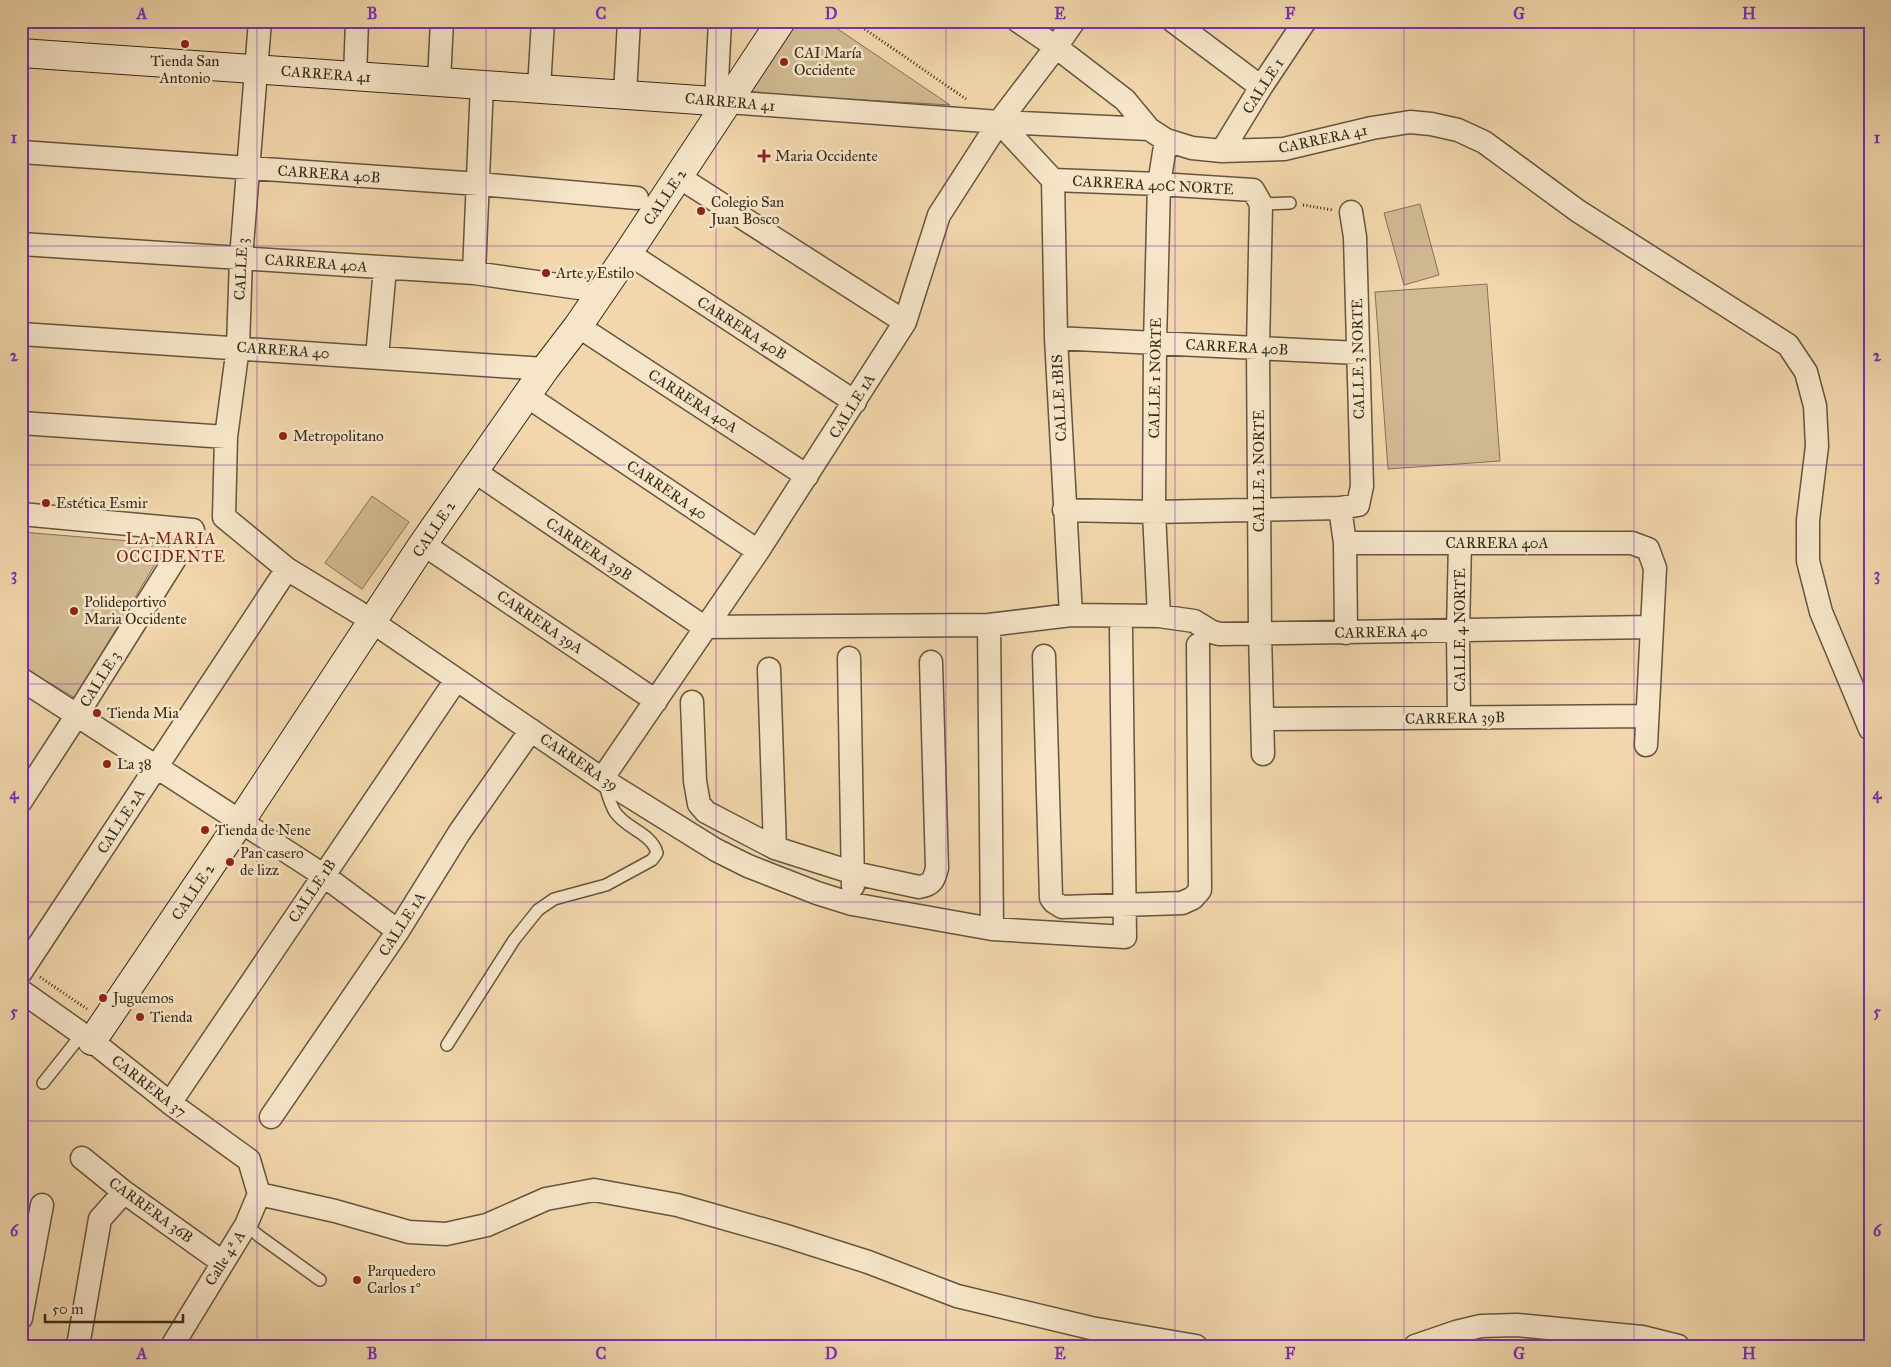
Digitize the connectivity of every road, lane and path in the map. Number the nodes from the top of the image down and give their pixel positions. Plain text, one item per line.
1 (260, 21) edge
2 (357, 21) edge
3 (442, 21) edge
4 (543, 21) edge
5 (629, 21) edge
6 (720, 21) edge
7 (781, 21) edge
8 (853, 21) edge
9 (1018, 21) edge
10 (1074, 21) edge
11 (1173, 21) edge
12 (1305, 21) edge
13 (1056, 47) junction
14 (21, 53) edge
15 (257, 69) junction
16 (355, 76) junction
17 (439, 81) junction
18 (482, 84) junction
19 (1261, 87) junction
20 (539, 88) junction
21 (625, 94) junction
22 (722, 102) junction
23 (971, 102) dead end
24 (999, 122) junction
25 (1157, 134) junction
26 (1222, 151) junction
27 (21, 152) edge
28 (247, 169) junction
29 (679, 177) junction
30 (1053, 180) junction
31 (478, 184) junction
32 (1159, 184) junction
33 (1257, 197) junction
34 (637, 198) dead end
35 (1290, 204) joint
36 (1352, 212) joint
37 (21, 244) edge
38 (628, 253) junction
39 (241, 258) junction
40 (385, 268) junction
41 (474, 273) junction
42 (579, 288) dead end
43 (905, 322) junction
44 (578, 326) junction
45 (21, 334) edge
46 (1056, 338) junction
47 (1155, 343) junction
48 (238, 347) junction
49 (1258, 348) junction
50 (1358, 353) junction
51 (378, 357) junction
52 (545, 369) junction
53 (527, 396) junction
54 (855, 402) junction
55 (21, 423) edge
56 (226, 437) junction
57 (474, 471) junction
58 (807, 476) junction
59 (1349, 507) junction
60 (1260, 509) junction
61 (1064, 510) junction
62 (1154, 512) junction
63 (21, 514) edge
64 (224, 517) joint
65 (1344, 543) junction
66 (1460, 543) junction
67 (424, 544) junction
68 (758, 551) junction
69 (286, 569) junction
70 (1071, 615) junction
71 (1159, 616) junction
72 (373, 622) junction
73 (989, 625) junction
74 (704, 627) junction
75 (1652, 627) junction
76 (1121, 630) dead end
77 (1458, 631) junction
78 (1260, 633) junction
79 (1346, 633) junction
80 (1198, 645) dead end
81 (1044, 656) dead end
82 (849, 658) dead end
83 (931, 662) dead end
84 (769, 669) dead end
85 (21, 679) edge
86 (456, 680) junction
87 (656, 701) junction
88 (692, 702) dead end
89 (77, 715) junction
90 (1647, 716) junction
91 (1459, 718) junction
92 (1263, 719) junction
93 (1870, 729) edge
94 (531, 730) junction
95 (1646, 745) dead end
96 (1263, 754) dead end
97 (156, 767) junction
98 (602, 779) junction
99 (21, 801) edge
100 (240, 822) junction
101 (775, 848) junction
102 (854, 873) junction
103 (323, 875) junction
104 (852, 904) junction
105 (1124, 904) junction
106 (982, 928) junction
107 (398, 931) junction
108 (23, 969) edge
109 (21, 991) edge
110 (93, 1032) junction
111 (447, 1045) dead end
112 (43, 1083) dead end
113 (170, 1104) junction
114 (271, 1117) dead end
115 (82, 1158) dead end
116 (124, 1192) junction
117 (259, 1194) junction
118 (42, 1205) dead end
119 (246, 1225) junction
120 (222, 1262) junction
121 (320, 1280) dead end
122 (21, 1318) edge
123 (78, 1346) edge
124 (172, 1346) edge
125 (1196, 1346) edge
126 (1415, 1346) edge
127 (1678, 1346) edge

1 - 15 street, CALLE 3
2 - 16 street
3 - 17 street
4 - 20 street
5 - 21 street
6 - 22 street
7 - 22 street, CALLE 2
8 - 23 path
9 - 13 street
10 - 13 street, CALLE 1A
11 - 19 street
12 - 19 street, CALLE 1
13 - 24 street, CALLE 1A
13 - 25 street
14 - 15 street, CARRERA 41
15 - 16 street, CARRERA 41
15 - 28 street, CALLE 3
16 - 17 street, CARRERA 41
17 - 18 street, CARRERA 41
18 - 20 street, CARRERA 41
18 - 31 street
19 - 26 street, CALLE 1
20 - 21 street, CARRERA 41
21 - 22 street, CARRERA 41
22 - 24 street, CARRERA 41
22 - 29 street, CALLE 2
24 - 25 street, CARRERA 41
24 - 30 street
24 - 43 street, CALLE 1A
25 - 26 street, CARRERA 41
25 - 32 street, CALLE 1 NORTE
26 - 93 street, CARRERA 41
27 - 28 street, CARRERA 40B
28 - 31 street, CARRERA 40B
28 - 39 street, CALLE 3
29 - 38 street, CALLE 2
29 - 43 street
30 - 32 street, CARRERA 40C NORTE
30 - 46 street, CALLE 1BIS
31 - 34 street, CARRERA 40B
31 - 41 street
32 - 33 street, CARRERA 40C NORTE
32 - 47 street, CALLE 1 NORTE
33 - 35 lane, CARRERA 40C NORTE
33 - 49 street, CALLE 2 NORTE
35 - 36 path
36 - 50 street, CALLE 3 NORTE
37 - 39 street, CARRERA 40A
38 - 44 street, CALLE 2
38 - 54 street, CARRERA 40B
39 - 40 street, CARRERA 40A
39 - 48 street, CALLE 3
40 - 41 street, CARRERA 40A
40 - 51 street
41 - 42 street, CARRERA 40A
43 - 54 street, CALLE 1A
44 - 52 street, CALLE 2
44 - 58 street, CARRERA 40A
45 - 48 street, CARRERA 40
46 - 47 street, CARRERA 40B
46 - 61 street, CALLE 1BIS
47 - 49 street, CARRERA 40B
47 - 62 street, CALLE 1 NORTE
48 - 51 street, CARRERA 40
48 - 56 street, CALLE 3
49 - 50 street, CARRERA 40B
49 - 60 street, CALLE 2 NORTE
50 - 59 street, CALLE 3 NORTE
51 - 52 street, CARRERA 40
52 - 53 street, CALLE 2
53 - 57 street, CALLE 2
53 - 68 street, CARRERA 40
54 - 58 street, CALLE 1A
55 - 56 street
56 - 64 street, CALLE 3
57 - 67 street, CALLE 2
57 - 74 street, CARRERA 39B
58 - 68 street, CALLE 1A
59 - 60 street
59 - 65 street, CALLE 3 NORTE
60 - 62 street
60 - 78 street, CALLE 2 NORTE
61 - 62 street
61 - 70 street, CALLE 1BIS
62 - 71 street, CALLE 1 NORTE
63 - 89 street, CALLE 3
64 - 69 street, CARRERA 39
65 - 66 street, CARRERA 40A
65 - 79 street, CALLE 3 NORTE
66 - 75 street, CARRERA 40A
66 - 77 street, CALLE 4 NORTE
67 - 72 street, CALLE 2
67 - 87 street, CARRERA 39A
68 - 74 street, CALLE 1A
69 - 72 street, CARRERA 39
69 - 97 street, CALLE 2A
70 - 71 street
70 - 73 street
71 - 78 street, CARRERA 40
72 - 86 street, CARRERA 39
72 - 100 street, CALLE 2
73 - 74 street
73 - 106 street
74 - 87 street, CALLE 1A
75 - 77 street, CARRERA 40
75 - 90 street
76 - 105 street
77 - 79 street, CARRERA 40
77 - 91 street, CALLE 4 NORTE
78 - 79 street, CARRERA 40
78 - 92 street, CALLE 2 NORTE
80 - 105 street
81 - 105 street
82 - 102 street
83 - 102 street
84 - 101 street
85 - 89 street
86 - 94 street, CARRERA 39
86 - 103 street, CALLE 1B
87 - 98 street, CALLE 1A
88 - 101 street
89 - 97 street
89 - 99 street, CALLE 3
90 - 91 street, CARRERA 39B
90 - 95 street
91 - 92 street, CARRERA 39B
92 - 96 street, CALLE 2 NORTE
94 - 98 street, CARRERA 39
94 - 107 street, CALLE 1A
97 - 100 street
97 - 108 street, CALLE 2A
98 - 104 street, CARRERA 39
98 - 111 lane
100 - 103 street
100 - 110 street, CALLE 2
101 - 102 street
102 - 104 street
103 - 107 street
103 - 113 street, CALLE 1B
104 - 106 street, CARRERA 39
105 - 106 street, CARRERA 39
107 - 114 street, CALLE 1A
108 - 110 path
109 - 110 street, CARRERA 37
110 - 112 lane
110 - 113 street, CARRERA 37
113 - 117 street, CARRERA 37
115 - 116 street, CARRERA 36B
116 - 120 street, CARRERA 36B
116 - 123 street
117 - 119 street, Calle 4ª A
117 - 125 street
118 - 122 street
119 - 120 street, Calle 4ª A
119 - 121 lane
120 - 124 street, Calle 4ª A
126 - 127 street

